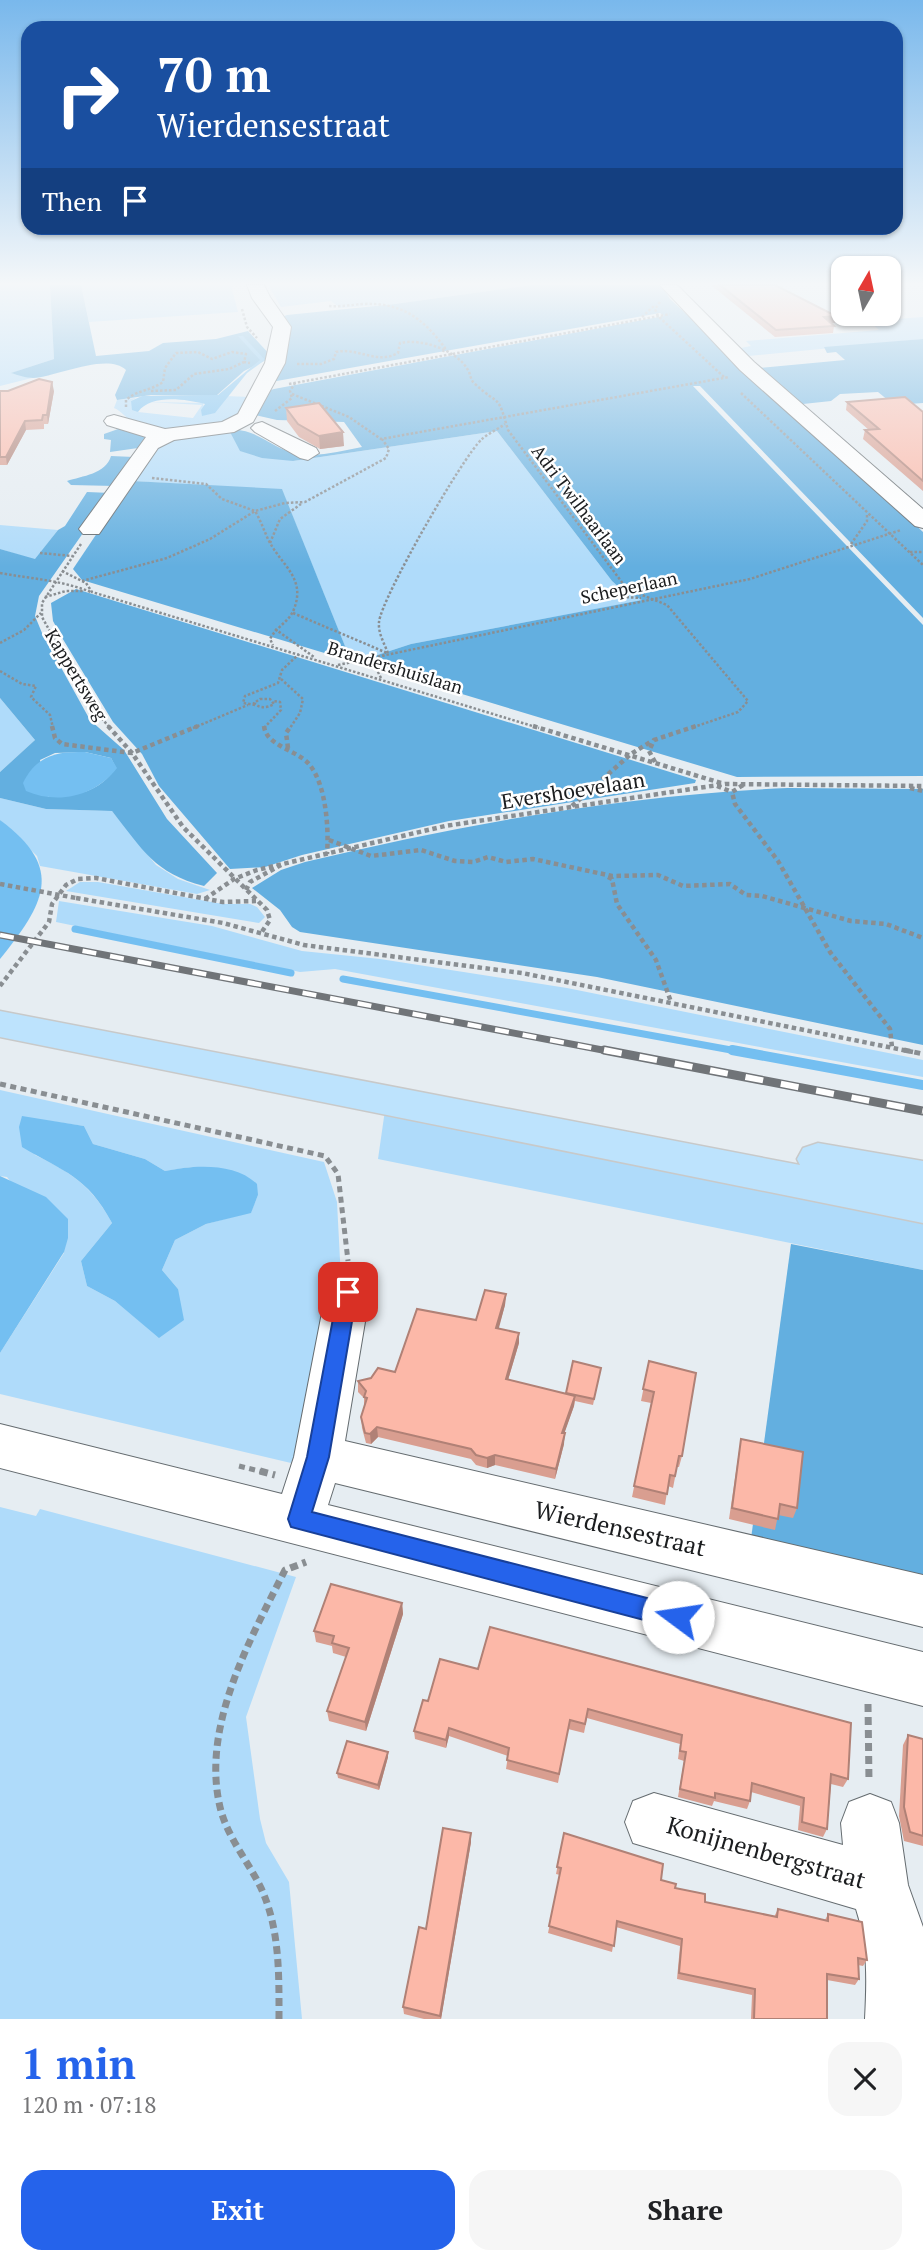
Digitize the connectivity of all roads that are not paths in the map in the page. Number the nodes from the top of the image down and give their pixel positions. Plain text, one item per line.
1 (266, 379) edge
2 (762, 379) edge
3 (125, 421) road end
4 (250, 422) junction
5 (164, 435) junction
6 (308, 453) dead end
7 (917, 525) edge
8 (91, 529) road end
9 (3, 1008) edge
10 (923, 1178) edge
11 (923, 1206) edge
12 (348, 1292) road end
13 (0, 1446) edge
14 (318, 1457) junction
15 (303, 1541) junction
16 (923, 1601) edge
17 (923, 1679) edge
18 (654, 1822) dead end
19 (870, 1823) road end
20 (878, 1885) junction
21 (897, 2019) edge

1 - 4 street
2 - 7 street
3 - 5 street
4 - 5 street
4 - 6 street
5 - 8 street
9 - 10 main road
9 - 11 main road
12 - 14 street
13 - 15 street
14 - 15 street
14 - 16 street, Wierdensestraat
15 - 17 street
18 - 20 street, Konijnenbergstraat
19 - 20 street, Konijnenbergstraat
20 - 21 street, Konijnenbergstraat

